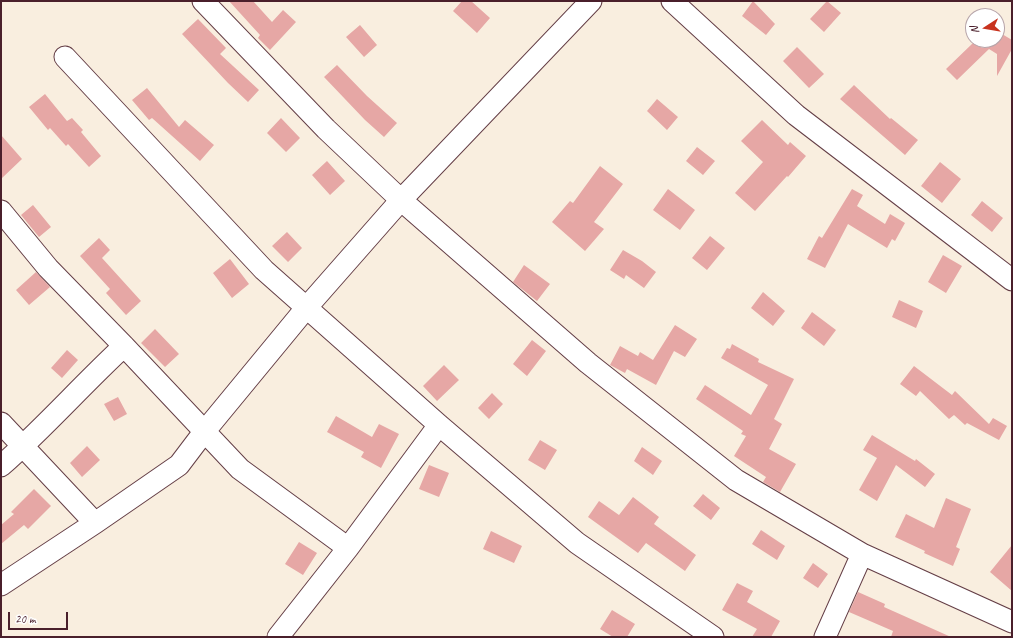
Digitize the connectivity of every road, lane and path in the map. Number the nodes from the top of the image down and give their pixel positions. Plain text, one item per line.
1 (203, 1) edge
2 (591, 1) edge
3 (672, 1) edge
4 (65, 56) dead end
5 (401, 200) junction
6 (1, 211) edge
7 (1012, 280) edge
8 (307, 307) junction
9 (124, 346) junction
10 (1, 423) edge
11 (439, 425) junction
12 (204, 432) junction
13 (23, 447) junction
14 (1, 466) edge
15 (95, 523) junction
16 (348, 548) junction
17 (862, 554) junction
18 (1, 584) edge
19 (1012, 622) edge
20 (278, 637) edge
21 (713, 637) edge
22 (825, 637) edge

1 - 5 street
2 - 5 street
3 - 7 street
4 - 8 street
5 - 8 street
5 - 17 street
6 - 9 street
8 - 11 street
8 - 12 street
9 - 12 street
9 - 13 street
10 - 13 street
11 - 16 street
11 - 21 street
12 - 15 street
12 - 16 street
13 - 14 street
13 - 15 street
15 - 18 street
16 - 20 street
17 - 19 street
17 - 22 street

